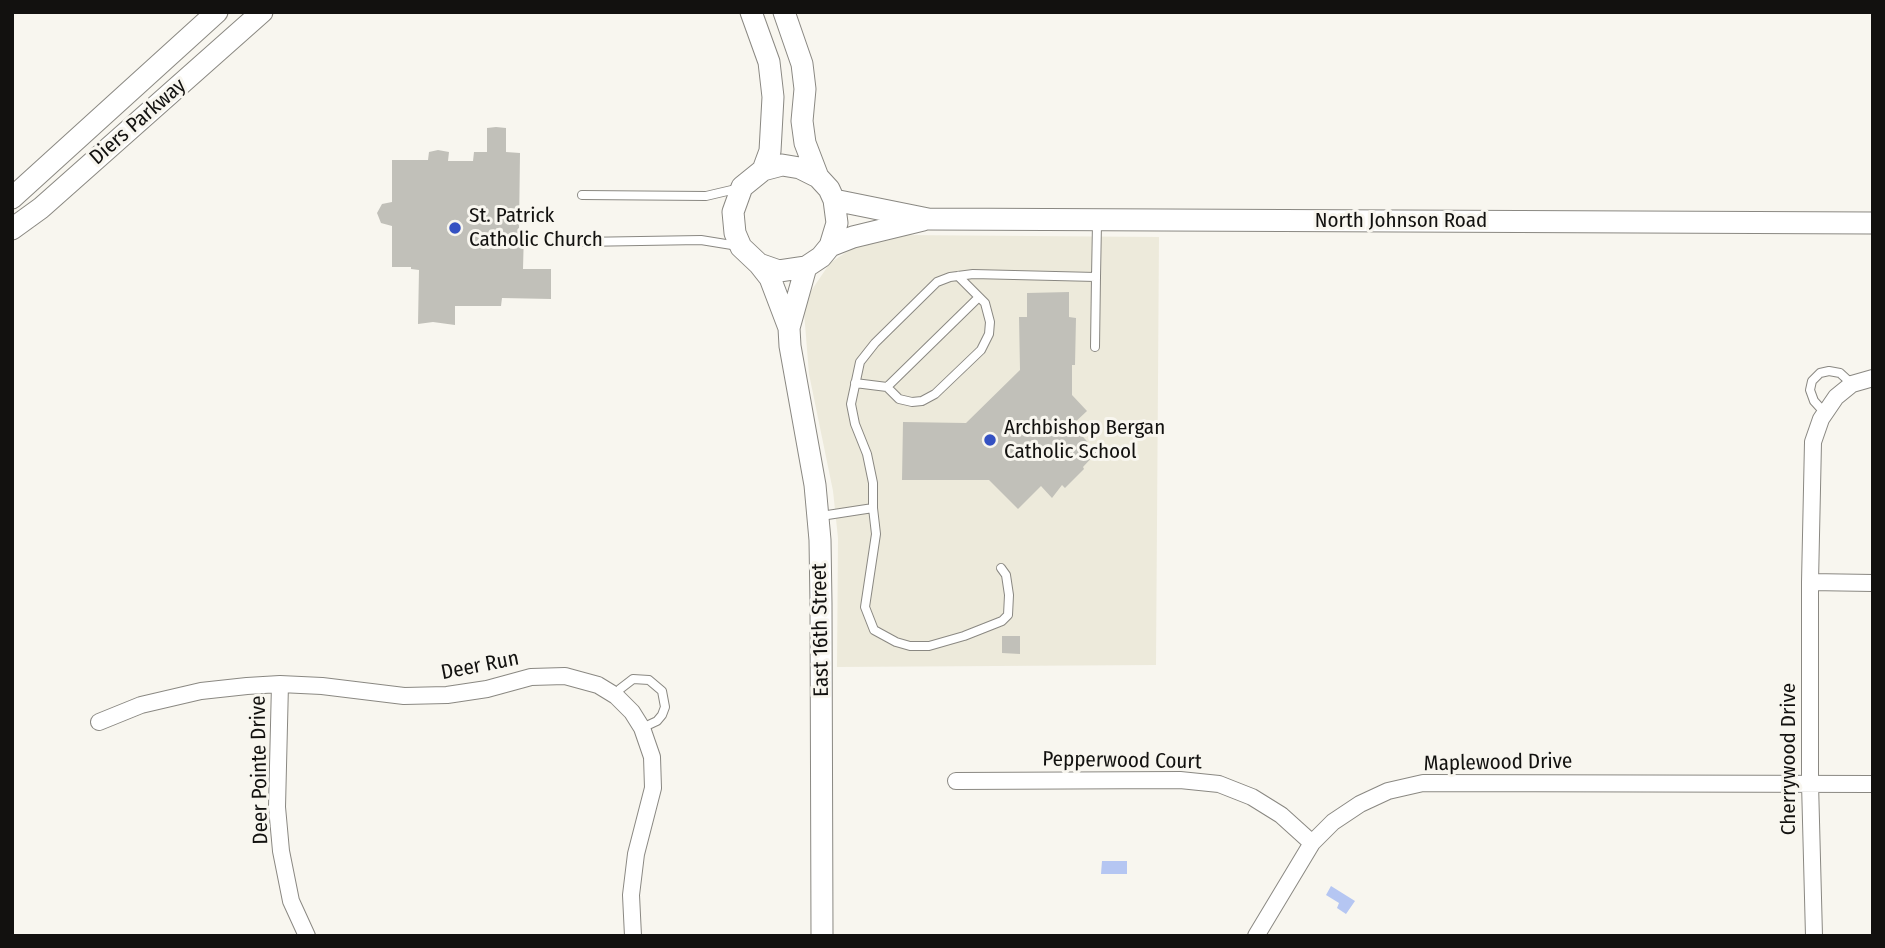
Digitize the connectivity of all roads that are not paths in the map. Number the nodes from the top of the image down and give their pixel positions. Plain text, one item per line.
1 (217, 12) edge
2 (262, 12) edge
3 (751, 12) edge
4 (784, 12) edge
5 (763, 170) junction
6 (818, 177) junction
7 (743, 187) junction
8 (582, 195) dead end
9 (12, 198) edge
10 (834, 200) junction
11 (928, 219) junction
12 (1097, 220) junction
13 (1873, 223) edge
14 (12, 229) edge
15 (580, 242) dead end
16 (830, 246) junction
17 (741, 247) junction
18 (759, 264) junction
19 (806, 267) junction
20 (958, 276) junction
21 (1096, 277) junction
22 (979, 298) junction
23 (789, 328) junction
24 (1095, 347) dead end
25 (1873, 378) edge
26 (855, 383) junction
27 (1852, 384) junction
28 (887, 387) junction
29 (1825, 413) junction
30 (873, 508) junction
31 (818, 517) junction
32 (1001, 568) dead end
33 (1810, 582) junction
34 (1873, 583) edge
35 (280, 684) junction
36 (617, 696) junction
37 (99, 722) dead end
38 (642, 728) junction
39 (956, 781) dead end
40 (1810, 783) junction
41 (1873, 784) edge
42 (1312, 843) junction
43 (306, 935) edge
44 (633, 936) edge
45 (822, 936) edge
46 (1256, 936) edge
47 (1814, 936) edge

1 - 9 main road, Diers Parkway
2 - 14 main road, Diers Parkway
3 - 5 main road
4 - 6 main road
5 - 6 main road
5 - 7 main road
6 - 10 main road
7 - 8 lane
7 - 17 main road
10 - 11 main road, North Johnson Road
10 - 16 main road
11 - 12 main road, North Johnson Road
11 - 16 main road, North Johnson Road
12 - 13 main road, North Johnson Road
12 - 21 lane
15 - 17 lane
16 - 19 main road
17 - 18 main road
18 - 19 main road
18 - 23 main road, East 16th Street
19 - 23 main road, East 16th Street
20 - 21 lane
20 - 22 lane
20 - 26 lane
21 - 24 lane
22 - 28 lane
22 - 28 lane
23 - 31 main road, East 16th Street
25 - 27 street
26 - 28 lane
26 - 30 lane
27 - 29 street, Cherrywood Drive
27 - 29 lane
29 - 33 street, Cherrywood Drive
30 - 31 lane
30 - 32 lane
31 - 45 main road, East 16th Street
33 - 34 street
33 - 40 street, Cherrywood Drive
35 - 36 street, Deer Run
35 - 37 street, Deer Run
35 - 43 street, Deer Pointe Drive
36 - 38 street, Deer Run
36 - 38 lane
38 - 44 street, Deer Run
39 - 42 street, Pepperwood Court
40 - 41 street, Maplewood Drive
40 - 42 street, Maplewood Drive
40 - 47 street, Cherrywood Drive
42 - 46 street, Maplewood Drive

